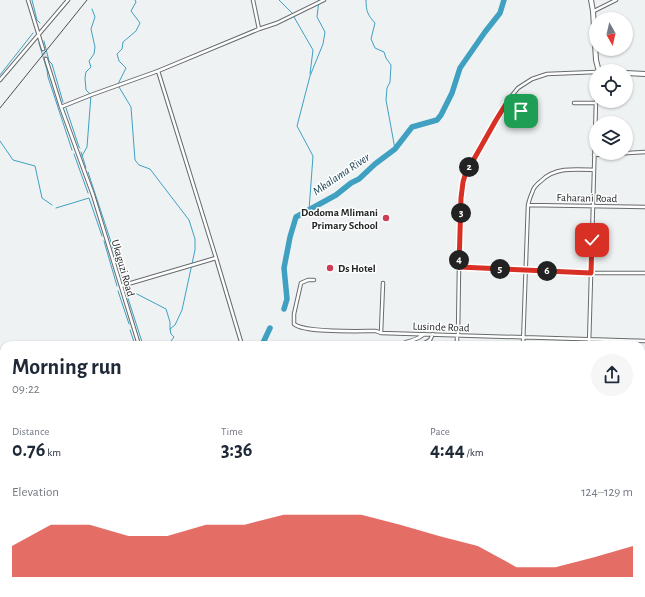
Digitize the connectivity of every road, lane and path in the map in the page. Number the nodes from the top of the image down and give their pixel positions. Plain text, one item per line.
1 (28, 0) edge
2 (68, 0) edge
3 (253, 0) edge
4 (324, 0) edge
5 (591, 0) edge
6 (616, 0) edge
7 (593, 11) junction
8 (259, 30) junction
9 (38, 35) junction
10 (43, 49) tunnel mouth
11 (46, 59) tunnel mouth
12 (597, 64) edge
13 (158, 71) junction
14 (589, 72) edge
15 (633, 73) edge
16 (645, 74) edge
17 (0, 80) edge
18 (509, 99) junction
19 (589, 103) edge
20 (574, 104) dead end
21 (61, 106) junction
22 (525, 121) dead end
23 (645, 152) edge
24 (633, 153) edge
25 (594, 160) edge
26 (594, 170) junction
27 (528, 205) junction
28 (593, 206) junction
29 (645, 207) edge
30 (216, 258) junction
31 (459, 267) junction
32 (525, 270) junction
33 (591, 273) junction
34 (645, 274) edge
35 (314, 280) dead end
36 (383, 283) dead end
37 (121, 286) junction
38 (381, 333) junction
39 (424, 334) junction
40 (433, 334) junction
41 (458, 335) junction
42 (523, 337) junction
43 (589, 339) junction
44 (137, 341) edge
45 (241, 341) edge
46 (406, 341) edge
47 (428, 341) edge
48 (457, 341) edge
49 (523, 341) edge
50 (645, 341) edge

1 - 9 street
2 - 9 street
3 - 8 street
4 - 8 street
5 - 7 street
6 - 7 street
7 - 12 street
8 - 13 street
9 - 10 street
9 - 17 street
11 - 21 street, Ukaguzi Road
13 - 21 street
13 - 30 street
14 - 18 street
15 - 16 street
18 - 22 street
18 - 31 street
19 - 20 street
21 - 37 street, Ukaguzi Road
23 - 24 street
25 - 26 street
26 - 27 street
26 - 28 street
27 - 28 street, Faharani Road
27 - 32 street
28 - 29 street, Faharani Road
28 - 33 street
30 - 37 street
30 - 45 street
31 - 32 street
31 - 41 street
32 - 33 street
32 - 42 street
33 - 34 street
33 - 43 street
35 - 38 street, Lusinde Road
36 - 38 street
37 - 44 street, Ukaguzi Road
38 - 39 street, Lusinde Road
39 - 40 street, Lusinde Road
39 - 46 street
40 - 41 street, Lusinde Road
40 - 47 street
41 - 42 street, Lusinde Road
41 - 48 street
42 - 43 street, Lusinde Road
42 - 49 street
43 - 50 street, Lusinde Road

